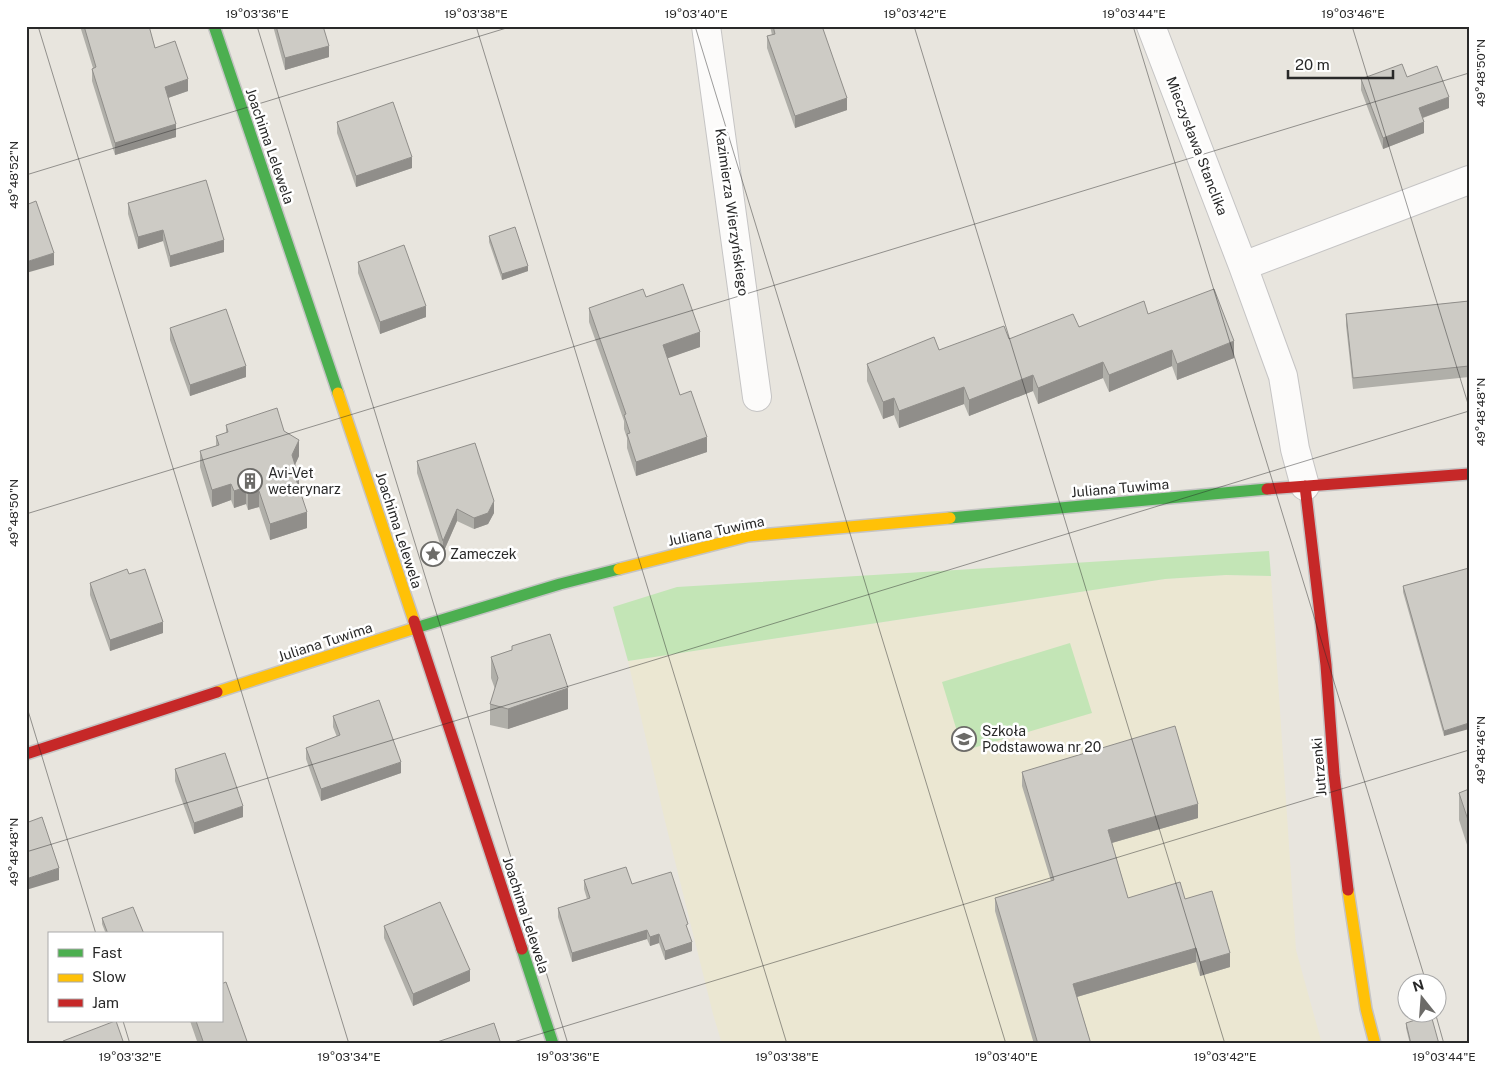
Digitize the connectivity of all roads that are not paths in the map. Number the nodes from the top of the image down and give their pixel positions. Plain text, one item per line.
1 (214, 26) edge
2 (706, 26) edge
3 (1151, 26) edge
4 (1469, 180) edge
5 (1243, 266) junction
6 (757, 397) dead end
7 (1469, 474) edge
8 (1305, 486) junction
9 (415, 629) junction
10 (26, 754) edge
11 (553, 1044) edge
12 (1375, 1044) edge

1 - 9 street, Joachima Lelewela
2 - 6 street, Kazimierza Wierzyńskiego
3 - 5 street, Mieczysława Stanclika
4 - 5 street
5 - 8 street, Mieczysława Stanclika
7 - 8 street, Juliana Tuwima
8 - 9 street, Juliana Tuwima
8 - 12 street, Jutrzenki
9 - 10 street, Juliana Tuwima
9 - 11 street, Joachima Lelewela

